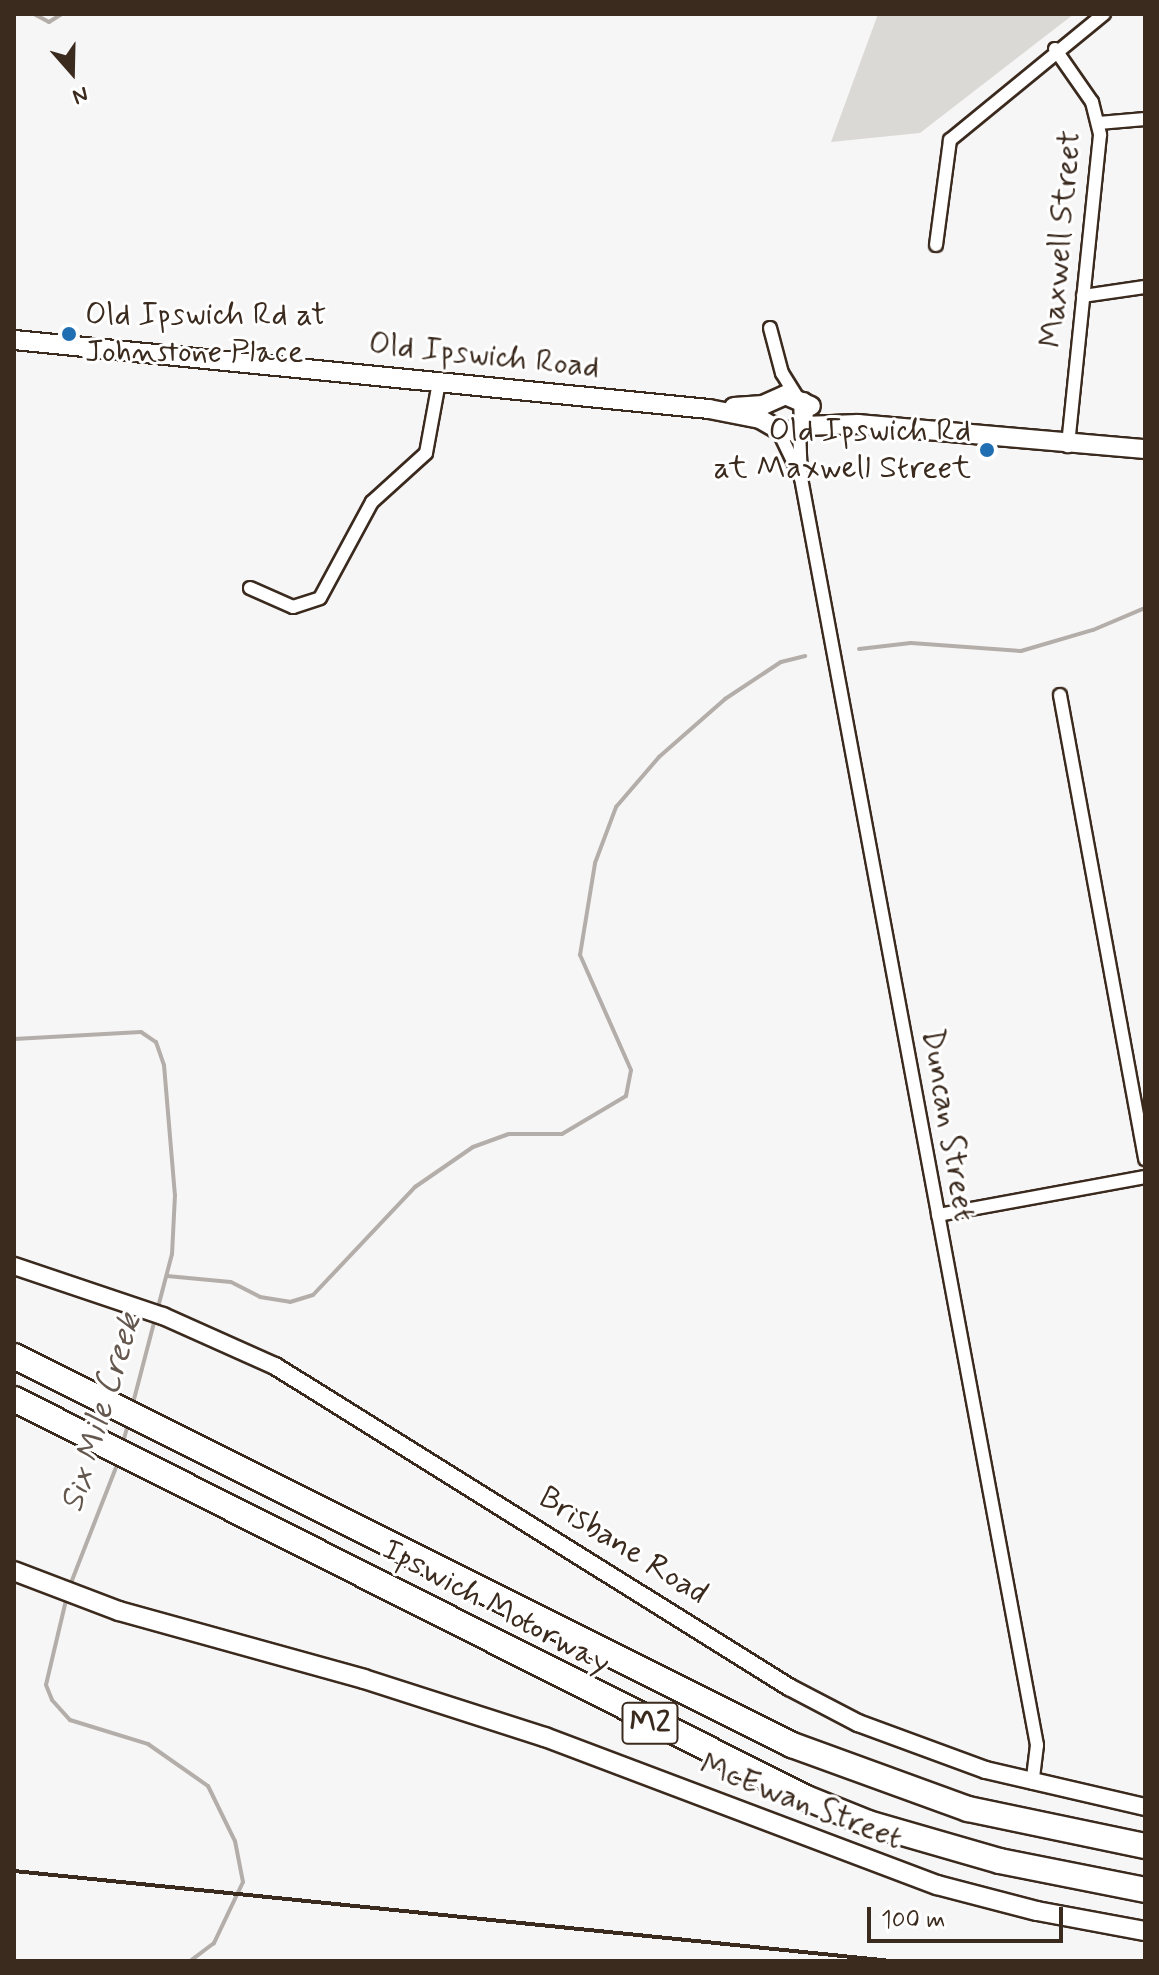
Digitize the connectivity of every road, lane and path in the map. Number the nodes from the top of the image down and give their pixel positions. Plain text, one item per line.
1 (1104, 14) edge
2 (1055, 49) junction
3 (1145, 119) edge
4 (1099, 123) junction
5 (936, 245) dead end
6 (1145, 287) edge
7 (1083, 296) junction
8 (770, 328) dead end
9 (14, 340) edge
10 (439, 382) junction
11 (789, 399) junction
12 (709, 409) junction
13 (858, 424) junction
14 (775, 428) junction
15 (801, 428) junction
16 (1068, 446) junction
17 (1145, 449) edge
18 (801, 478) junction
19 (250, 588) dead end
20 (1060, 695) dead end
21 (1145, 1159) edge
22 (1145, 1177) edge
23 (938, 1215) junction
24 (14, 1266) edge
25 (14, 1356) edge
26 (14, 1399) edge
27 (14, 1571) edge
28 (1032, 1783) junction
29 (1145, 1807) edge
30 (1145, 1846) edge
31 (1145, 1890) edge
32 (1145, 1931) edge

1 - 2 street
2 - 4 street, Maxwell Street
2 - 5 street
3 - 4 street
4 - 7 street, Maxwell Street
6 - 7 street
7 - 16 street, Maxwell Street
8 - 11 street
9 - 10 main road, Old Ipswich Road
10 - 12 main road, Old Ipswich Road
10 - 19 street
11 - 12 main road, Old Ipswich Road
11 - 13 main road
11 - 14 main road
11 - 15 main road
12 - 14 main road, Old Ipswich Road
13 - 15 main road
13 - 16 main road
14 - 15 main road
14 - 18 street, Duncan Street
15 - 18 street, Duncan Street
16 - 17 main road
18 - 23 street, Duncan Street
20 - 21 street
22 - 23 street
23 - 28 street, Duncan Street
24 - 28 street, Brisbane Road
25 - 30 highway, Ipswich Motorway / M2
26 - 31 highway, Ipswich Motorway / M2
27 - 32 main road, McEwan Street
28 - 29 street, Brisbane Road

